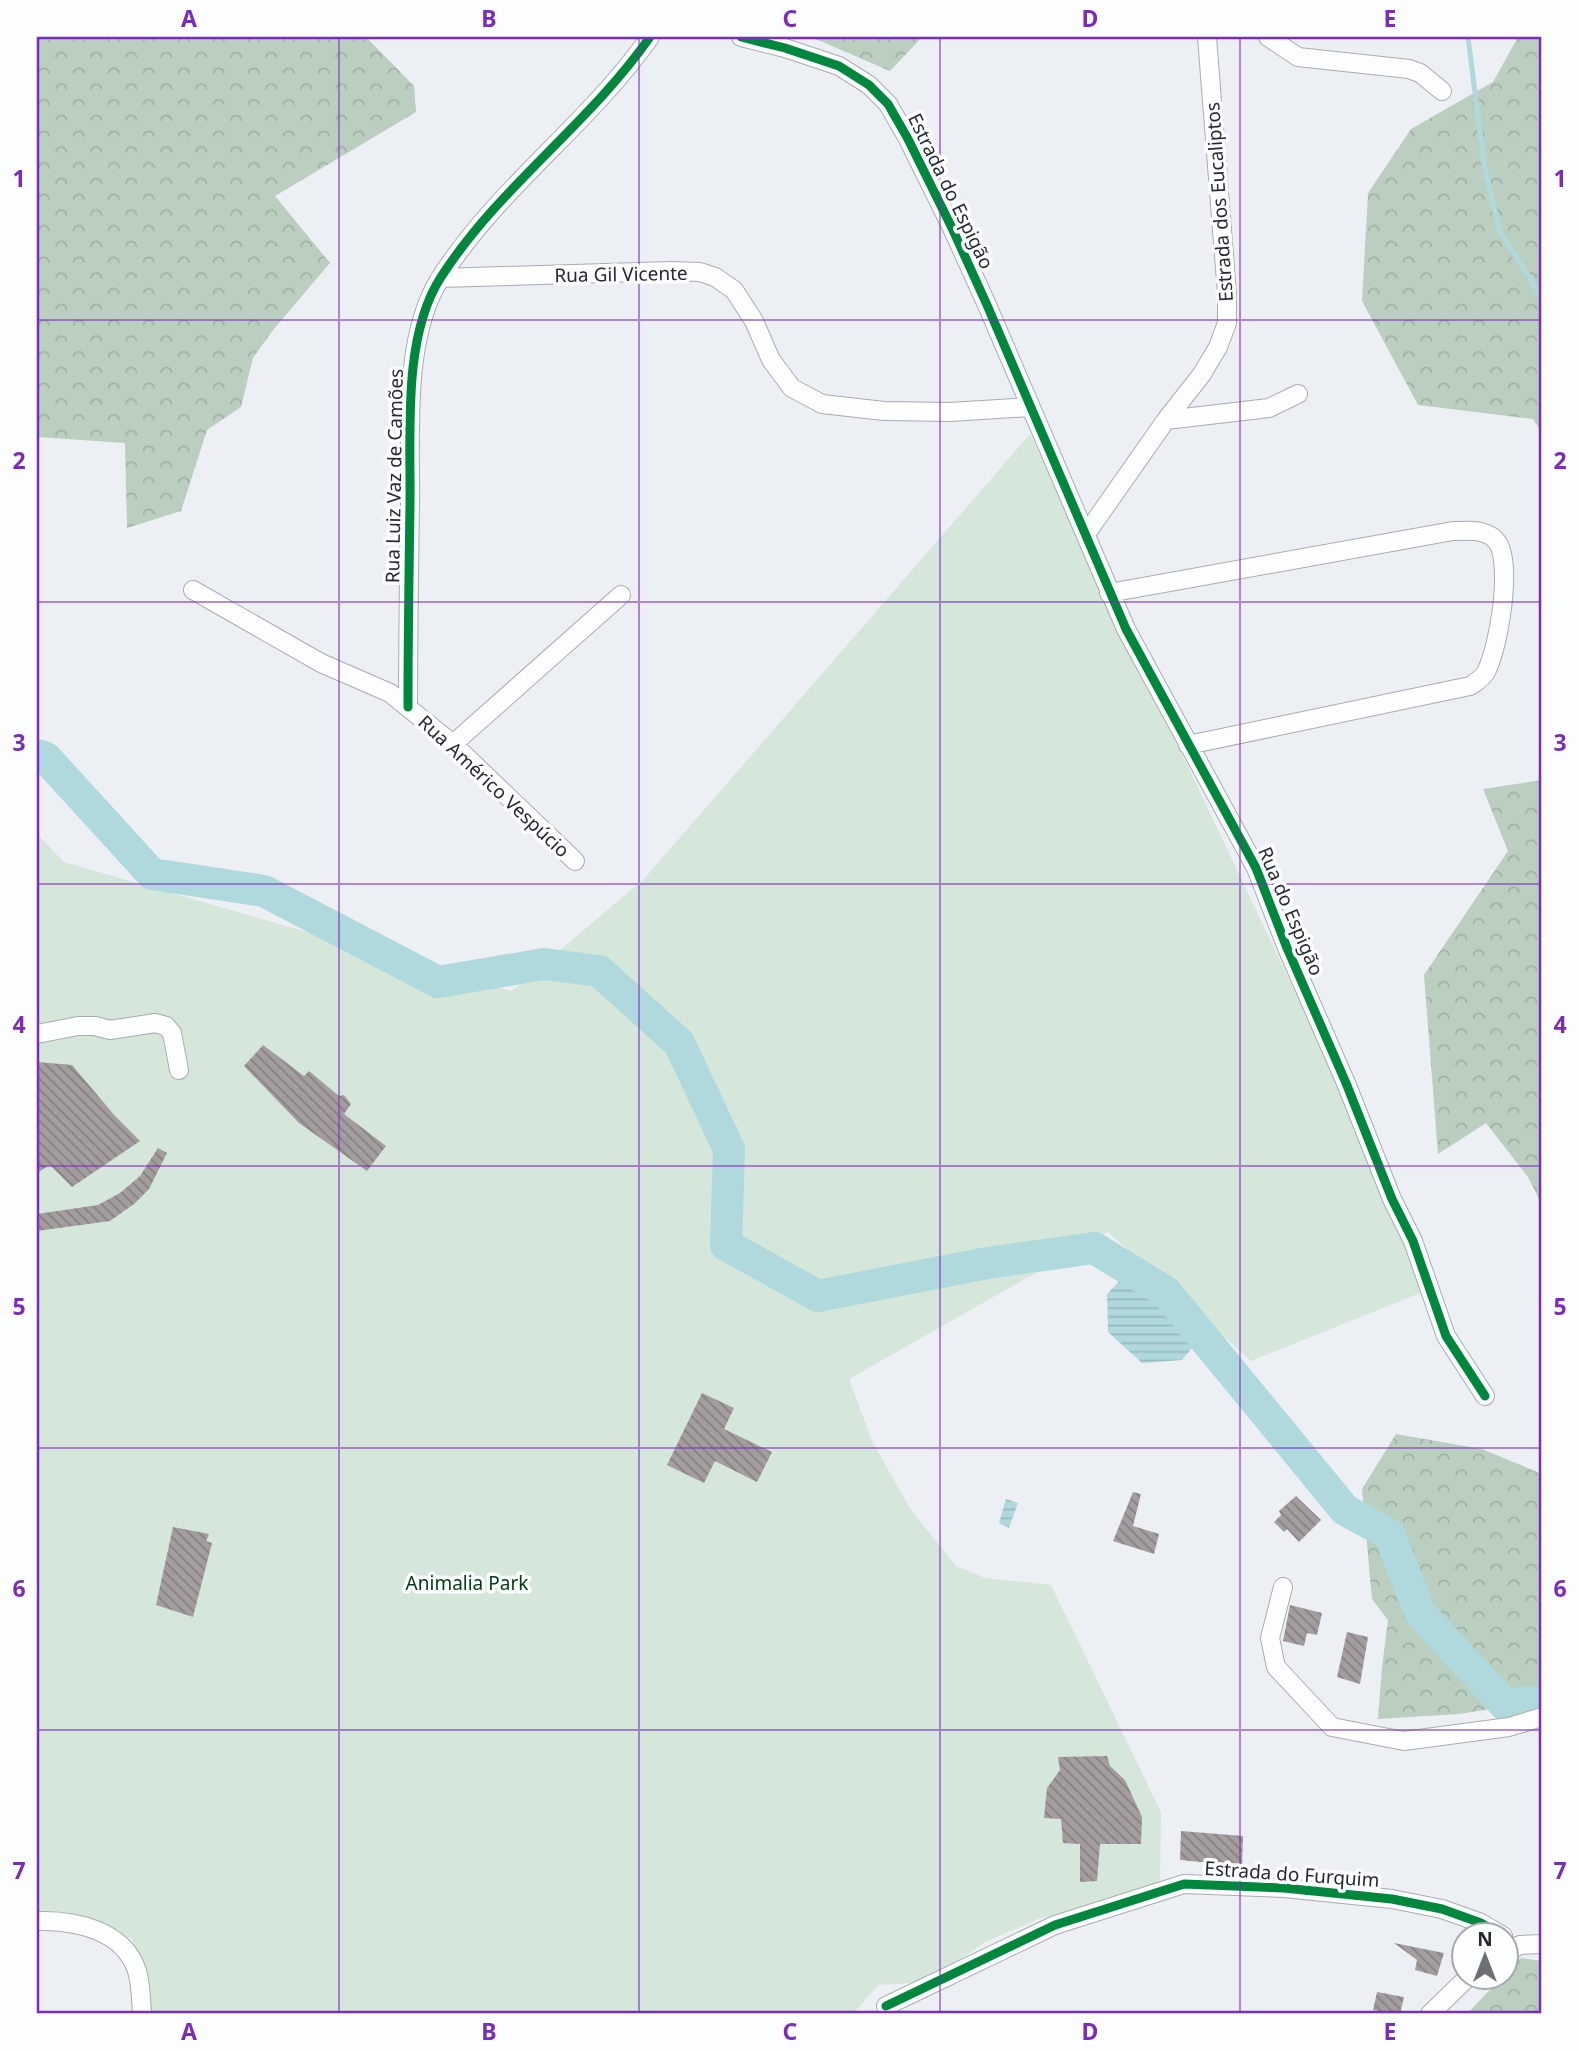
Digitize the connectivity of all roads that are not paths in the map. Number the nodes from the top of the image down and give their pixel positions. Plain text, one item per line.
1 (650, 37) edge
2 (741, 37) edge
3 (1207, 37) edge
4 (1268, 37) edge
5 (1442, 91) dead end
6 (440, 278) junction
7 (1298, 394) dead end
8 (1030, 407) junction
9 (1166, 420) junction
10 (1086, 534) junction
11 (193, 590) dead end
12 (1109, 593) junction
13 (621, 595) dead end
14 (408, 707) junction
15 (453, 744) junction
16 (1188, 745) junction
17 (575, 861) dead end
18 (37, 1034) edge
19 (179, 1070) dead end
20 (1485, 1396) dead end
21 (1283, 1587) dead end
22 (1542, 1717) edge
23 (37, 1921) edge
24 (1477, 1922) edge
25 (1520, 1943) edge
26 (1542, 1944) edge
27 (1453, 1992) edge
28 (886, 2006) dead end
29 (142, 2014) edge
30 (1430, 2014) edge

1 - 6 street, Rua Luiz Vaz de Camões
2 - 8 street, Estrada do Espigão
3 - 9 street, Estrada dos Eucaliptos
4 - 5 street
6 - 8 street, Rua Gil Vicente
6 - 14 street, Rua Luiz Vaz de Camões
7 - 9 street
8 - 10 street, Rua do Espigão
9 - 10 street, Estrada dos Eucaliptos
10 - 12 street, Rua do Espigão
11 - 14 street, Rua Américo Vespúcio
12 - 16 street, Rua do Espigão
12 - 16 street
13 - 15 street
14 - 15 street, Rua Américo Vespúcio
15 - 17 street, Rua Américo Vespúcio
16 - 20 street, Rua do Espigão
18 - 19 street
21 - 22 street
23 - 29 street
24 - 28 street, Estrada do Furquim
25 - 26 street, Estrada do Furquim
27 - 30 street

